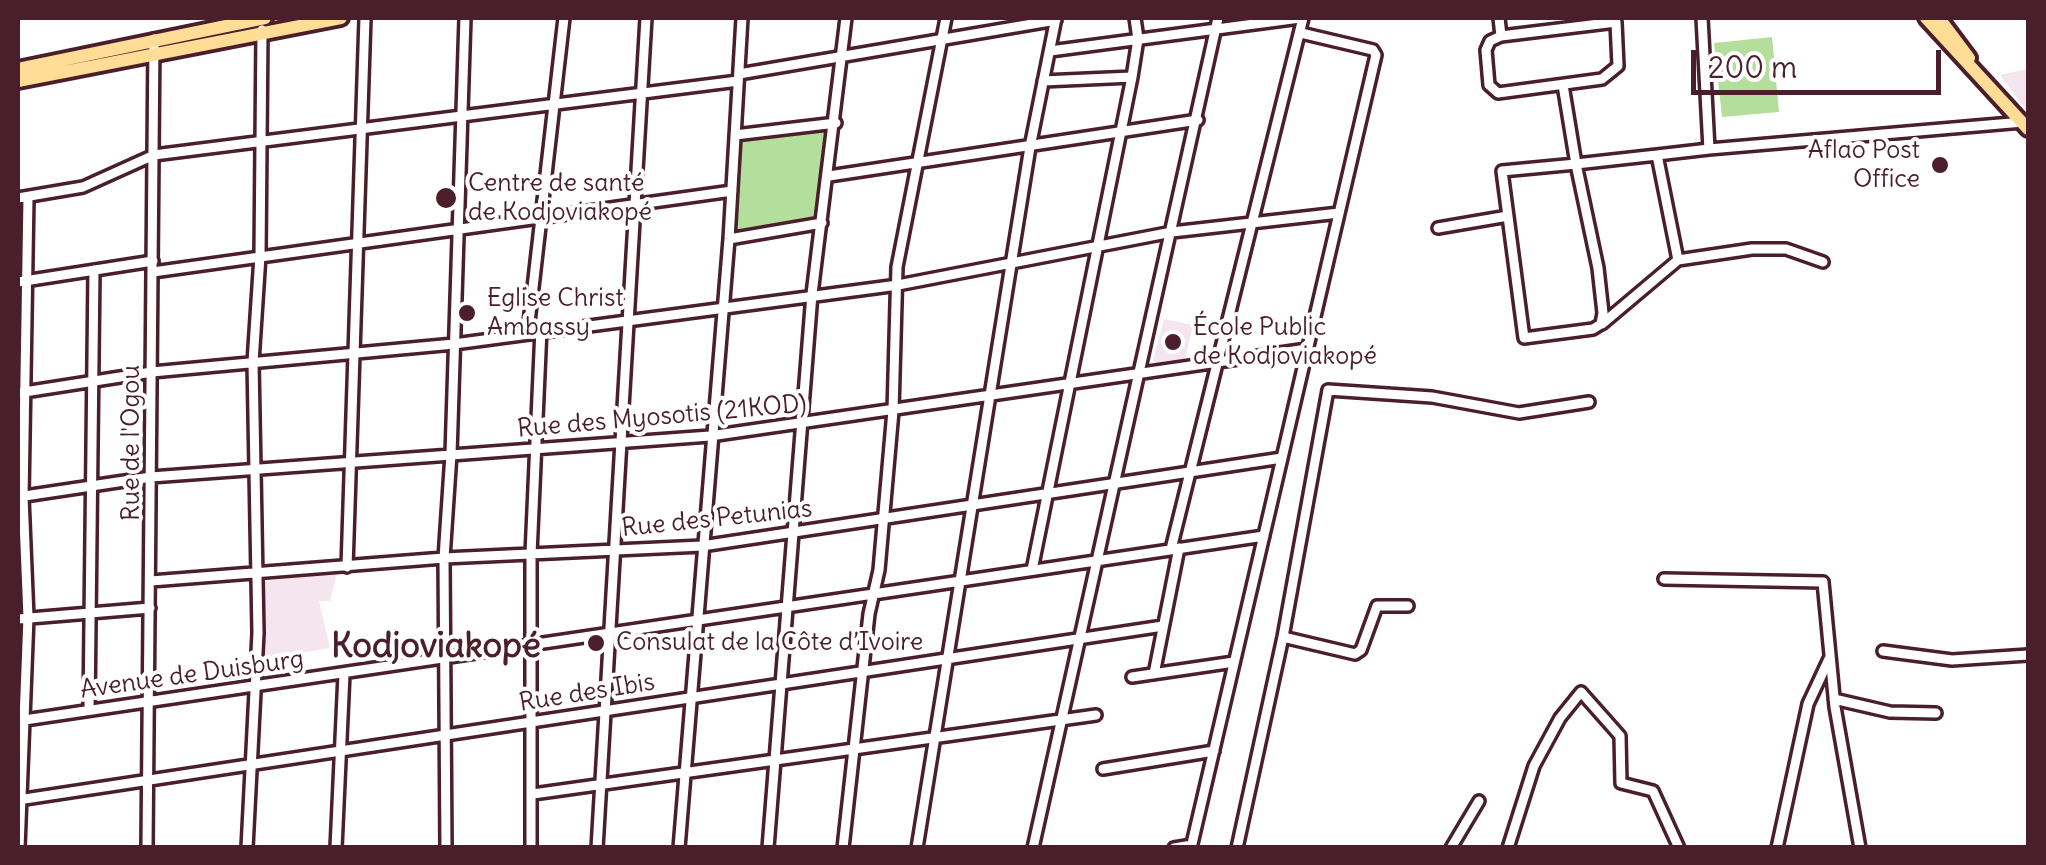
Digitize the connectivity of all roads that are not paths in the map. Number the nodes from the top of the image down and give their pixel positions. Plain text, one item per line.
1 (341, 18) edge
2 (364, 18) edge
3 (465, 18) edge
4 (564, 18) edge
5 (646, 18) edge
6 (742, 18) edge
7 (846, 18) edge
8 (946, 18) edge
9 (1135, 18) edge
10 (1301, 18) edge
11 (1499, 18) edge
12 (1702, 18) edge
13 (1926, 18) edge
14 (1939, 18) edge
15 (1056, 19) edge
16 (1219, 22) edge
17 (263, 24) edge
18 (1301, 33) junction
19 (1501, 36) junction
20 (942, 37) junction
21 (1138, 38) junction
22 (154, 44) junction
23 (1050, 52) junction
24 (844, 58) junction
25 (18, 69) edge
26 (1977, 73) junction
27 (1132, 77) junction
28 (739, 78) junction
29 (18, 81) edge
30 (1043, 81) junction
31 (1563, 85) junction
32 (645, 96) junction
33 (553, 107) junction
34 (460, 118) junction
35 (1198, 120) junction
36 (836, 123) junction
37 (2026, 126) edge
38 (362, 130) junction
39 (1120, 134) junction
40 (735, 136) junction
41 (261, 144) junction
42 (1030, 146) junction
43 (1709, 149) junction
44 (1657, 155) junction
45 (154, 156) junction
46 (920, 164) junction
47 (1576, 164) junction
48 (829, 176) junction
49 (732, 192) junction
50 (23, 198) edge
51 (632, 208) junction
52 (1339, 213) junction
53 (1508, 216) junction
54 (542, 217) junction
55 (1254, 220) junction
56 (822, 223) junction
57 (458, 228) junction
58 (1438, 228) dead end
59 (1172, 232) junction
60 (729, 238) junction
61 (359, 242) junction
62 (1097, 247) junction
63 (260, 256) junction
64 (1678, 260) junction
65 (1822, 262) dead end
66 (1012, 263) junction
67 (153, 266) junction
68 (94, 270) junction
69 (22, 281) edge
70 (898, 284) junction
71 (812, 294) junction
72 (722, 306) junction
73 (631, 318) junction
74 (1601, 324) junction
75 (541, 329) junction
76 (528, 331) junction
77 (454, 344) junction
78 (1307, 349) junction
79 (355, 354) junction
80 (1219, 360) junction
81 (254, 362) junction
82 (1141, 371) junction
83 (152, 372) junction
84 (94, 382) junction
85 (1069, 384) junction
86 (21, 393) edge
87 (992, 395) junction
88 (1589, 402) dead end
89 (893, 411) junction
90 (802, 426) junction
91 (710, 436) junction
92 (624, 442) junction
93 (534, 450) junction
94 (451, 454) junction
95 (1282, 458) junction
96 (352, 461) junction
97 (254, 469) junction
98 (1190, 471) junction
99 (151, 477) junction
100 (1116, 483) junction
101 (92, 488) junction
102 (1048, 494) junction
103 (20, 497) edge
104 (973, 505) junction
105 (884, 519) junction
106 (793, 532) junction
107 (1264, 536) junction
108 (702, 546) junction
109 (1175, 549) junction
110 (615, 551) junction
111 (531, 554) junction
112 (444, 558) junction
113 (1099, 559) junction
114 (22, 564) edge
115 (347, 566) junction
116 (1032, 570) junction
117 (258, 574) junction
118 (1664, 579) dead end
119 (151, 580) junction
120 (960, 581) junction
121 (874, 594) junction
122 (787, 606) junction
123 (1408, 606) dead end
124 (150, 608) junction
125 (90, 612) junction
126 (22, 618) edge
127 (697, 620) junction
128 (1163, 626) junction
129 (611, 632) junction
130 (1081, 636) junction
131 (1283, 637) junction
132 (534, 644) junction
133 (1882, 651) dead end
134 (2028, 655) edge
135 (442, 658) junction
136 (1830, 658) junction
137 (947, 659) junction
138 (1234, 662) junction
139 (864, 672) junction
140 (344, 674) junction
141 (1154, 674) junction
142 (1132, 677) dead end
143 (781, 684) junction
144 (256, 686) junction
145 (692, 698) junction
146 (1834, 699) junction
147 (149, 702) junction
148 (89, 710) junction
149 (604, 711) junction
150 (1936, 713) dead end
151 (1096, 715) dead end
152 (1062, 719) junction
153 (19, 721) edge
154 (533, 722) junction
155 (444, 736) junction
156 (936, 737) junction
157 (854, 748) junction
158 (1214, 751) junction
159 (339, 752) junction
160 (775, 760) junction
161 (253, 764) junction
162 (1104, 768) dead end
163 (685, 774) junction
164 (148, 780) junction
165 (600, 786) junction
166 (533, 794) junction
167 (19, 800) edge
168 (1479, 802) dead end
169 (1192, 846) edge
170 (19, 848) edge
171 (147, 848) edge
172 (248, 848) edge
173 (336, 848) edge
174 (446, 848) edge
175 (531, 848) edge
176 (597, 848) edge
177 (678, 848) edge
178 (768, 848) edge
179 (843, 848) edge
180 (917, 848) edge
181 (1034, 848) edge
182 (1174, 848) edge
183 (1237, 848) edge
184 (1451, 848) edge
185 (1508, 848) edge
186 (1679, 848) edge
187 (1777, 848) edge
188 (1860, 848) edge

1 - 17 highway
2 - 38 street
3 - 34 street
4 - 33 street
5 - 32 street
6 - 28 street
7 - 24 street
8 - 20 street
9 - 21 street
10 - 16 street
10 - 18 street
11 - 19 street
12 - 43 street
13 - 26 highway
14 - 26 highway
15 - 20 street
15 - 23 street
16 - 21 street
16 - 35 street
17 - 22 highway
17 - 41 street
18 - 52 street
18 - 55 street
19 - 31 street
19 - 31 street
20 - 24 street
20 - 46 street
21 - 23 street
21 - 27 street
22 - 25 highway
22 - 29 highway
22 - 45 street, Rue de l'Ogou
23 - 30 street
24 - 28 street
24 - 36 street
26 - 37 highway
27 - 30 street
27 - 39 street
28 - 32 street
28 - 40 street
30 - 42 street
31 - 47 street
32 - 33 street
32 - 51 street
33 - 34 street
33 - 54 street
34 - 38 street
34 - 57 street
35 - 39 street
35 - 59 street
36 - 40 street
36 - 48 street
37 - 43 street
38 - 41 street
38 - 61 street
39 - 42 street
39 - 62 street
40 - 49 street
41 - 45 street
41 - 63 street
42 - 46 street
42 - 66 street
43 - 44 street
44 - 47 street
44 - 64 street
45 - 50 street
45 - 67 street, Rue de l'Ogou
46 - 48 street
46 - 70 street
47 - 53 street
47 - 74 street
48 - 56 street
49 - 51 street
49 - 60 street
50 - 69 street
51 - 54 street
51 - 73 street
52 - 55 street
52 - 78 street
53 - 58 street
53 - 74 street
54 - 57 street
54 - 76 street
55 - 59 street
55 - 80 street
56 - 60 street
56 - 71 street
57 - 61 street
57 - 77 street
59 - 62 street
59 - 82 street
60 - 72 street
61 - 63 street
61 - 79 street
62 - 66 street
62 - 85 street
63 - 67 street
63 - 81 street
64 - 65 street
64 - 74 street
66 - 70 street
66 - 87 street
67 - 68 street
67 - 83 street, Rue de l'Ogou
68 - 69 street
68 - 84 street
69 - 86 street
70 - 71 street
70 - 89 street
71 - 72 street
71 - 90 street
72 - 73 street
72 - 91 street
73 - 75 street
73 - 92 street
75 - 76 street
75 - 93 street
76 - 77 street
77 - 79 street
77 - 94 street
78 - 80 street, Rue des Myosotis (21KOD)
78 - 95 street
79 - 81 street
79 - 96 street
80 - 82 street, Rue des Myosotis (21KOD)
80 - 98 street
81 - 83 street
81 - 97 street
82 - 85 street, Rue des Myosotis (21KOD)
82 - 100 street
83 - 84 street
83 - 99 street, Rue de l'Ogou
84 - 86 street
84 - 101 street
85 - 87 street, Rue des Myosotis (21KOD)
85 - 102 street
86 - 103 street
87 - 89 street, Rue des Myosotis (21KOD)
87 - 104 street
88 - 131 street
89 - 90 street, Rue des Myosotis (21KOD)
89 - 105 street
90 - 91 street, Rue des Myosotis (21KOD)
90 - 106 street
91 - 92 street, Rue des Myosotis (21KOD)
91 - 108 street
92 - 93 street, Rue des Myosotis (21KOD)
92 - 110 street
93 - 94 street, Rue des Myosotis (21KOD)
93 - 111 street
94 - 96 street, Rue des Myosotis (21KOD)
94 - 112 street
95 - 98 street, Rue des Petunias
95 - 107 street
96 - 97 street, Rue des Myosotis (21KOD)
96 - 115 street
97 - 99 street, Rue des Myosotis (21KOD)
97 - 117 street
98 - 100 street, Rue des Petunias
98 - 109 street
99 - 101 street, Rue des Myosotis (21KOD)
99 - 119 street, Rue de l'Ogou
100 - 102 street, Rue des Petunias
100 - 113 street
101 - 103 street, Rue des Myosotis (21KOD)
101 - 125 street
102 - 104 street, Rue des Petunias
102 - 116 street
103 - 114 street
104 - 105 street, Rue des Petunias
104 - 120 street
105 - 106 street, Rue des Petunias
105 - 121 street
106 - 108 street, Rue des Petunias
106 - 122 street
107 - 109 street, Avenue de Duisburg
107 - 138 street
108 - 110 street, Rue des Petunias
108 - 127 street
109 - 113 street, Avenue de Duisburg
109 - 128 street
110 - 111 street, Rue des Petunias
110 - 129 street
111 - 112 street, Rue des Petunias
111 - 132 street
112 - 115 street, Rue des Petunias
112 - 135 street
113 - 116 street, Avenue de Duisburg
113 - 130 street
114 - 126 street
115 - 117 street, Rue des Petunias
116 - 120 street, Avenue de Duisburg
117 - 119 street, Rue des Petunias
117 - 144 street
118 - 136 street
119 - 124 street, Rue de l'Ogou
120 - 121 street, Avenue de Duisburg
120 - 137 street
121 - 122 street, Avenue de Duisburg
121 - 139 street
122 - 127 street, Avenue de Duisburg
122 - 143 street
123 - 131 street
124 - 125 street
124 - 147 street, Rue de l'Ogou
125 - 126 street
125 - 148 street
126 - 153 street
127 - 129 street, Avenue de Duisburg
127 - 145 street
128 - 130 street, Rue des Ibis
128 - 141 street
129 - 132 street, Avenue de Duisburg
129 - 149 street
130 - 137 street, Rue des Ibis
130 - 152 street
131 - 183 street
132 - 135 street, Avenue de Duisburg
132 - 154 street
133 - 134 street
135 - 140 street, Avenue de Duisburg
135 - 155 street
136 - 146 street
136 - 187 street
137 - 139 street, Rue des Ibis
137 - 156 street
138 - 141 street
138 - 158 street
139 - 143 street, Rue des Ibis
139 - 157 street
140 - 144 street, Avenue de Duisburg
140 - 159 street
141 - 142 street
143 - 145 street, Rue des Ibis
143 - 160 street
144 - 147 street, Avenue de Duisburg
144 - 161 street
145 - 149 street, Rue des Ibis
145 - 163 street
146 - 150 street
146 - 188 street
147 - 148 street, Avenue de Duisburg
147 - 164 street, Rue de l'Ogou
148 - 153 street, Avenue de Duisburg
149 - 154 street, Rue des Ibis
149 - 165 street
151 - 152 street
152 - 156 street
152 - 181 street
153 - 167 street
154 - 155 street, Rue des Ibis
154 - 166 street
155 - 159 street, Rue des Ibis
155 - 174 street
156 - 157 street
156 - 180 street
157 - 160 street
157 - 179 street
158 - 162 street
158 - 169 street
159 - 161 street, Rue des Ibis
159 - 173 street
160 - 163 street
160 - 178 street
161 - 164 street, Rue des Ibis
161 - 172 street
163 - 165 street
163 - 177 street
164 - 167 street, Rue des Ibis
164 - 171 street, Rue de l'Ogou
165 - 166 street
165 - 176 street
166 - 175 street
167 - 170 street
168 - 184 street
169 - 182 street
185 - 186 street

